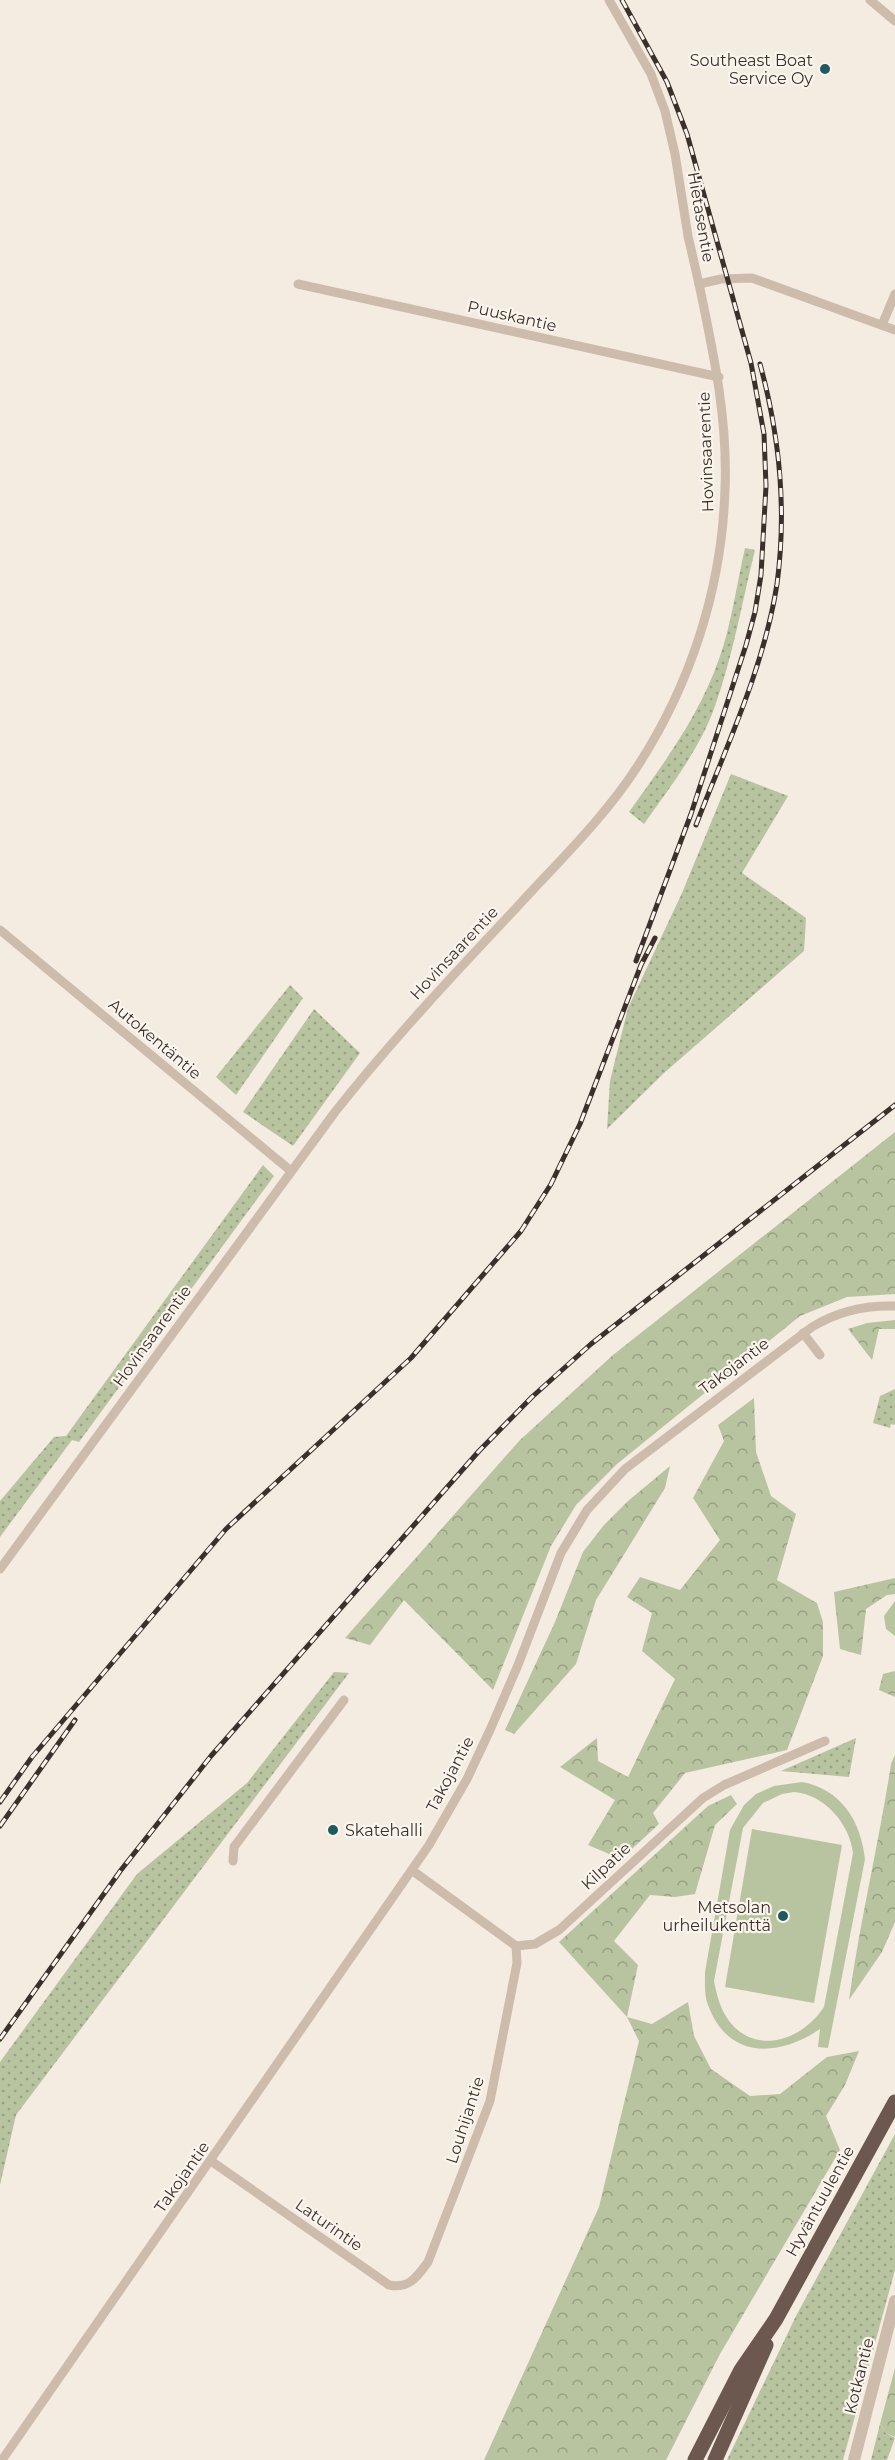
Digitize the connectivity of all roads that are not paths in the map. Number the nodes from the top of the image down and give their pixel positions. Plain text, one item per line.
1 (609, 0) edge
2 (870, 0) edge
3 (895, 21) edge
4 (298, 284) dead end
5 (699, 284) junction
6 (895, 294) edge
7 (882, 325) junction
8 (895, 330) edge
9 (719, 377) junction
10 (0, 930) edge
11 (291, 1172) junction
12 (895, 1305) edge
13 (803, 1333) junction
14 (820, 1355) dead end
15 (0, 1569) edge
16 (344, 1700) dead end
17 (825, 1741) dead end
18 (232, 1861) dead end
19 (413, 1871) junction
20 (516, 1946) junction
21 (895, 2102) edge
22 (211, 2161) junction
23 (428, 2262) joint
24 (895, 2301) edge
25 (776, 2319) junction
26 (2, 2460) edge
27 (695, 2460) edge
28 (715, 2460) edge
29 (854, 2460) edge

1 - 5 street, Hietasentie
2 - 3 street
4 - 9 street, Puuskantie
5 - 7 street, Hietasentie
5 - 9 street, Hovinsaarentie
6 - 7 street
7 - 8 street, Hietasentie
9 - 11 street, Hovinsaarentie
10 - 11 street, Autokentäntie
11 - 15 street, Hovinsaarentie
12 - 13 street, Takojantie
13 - 14 street
13 - 19 street, Takojantie
16 - 18 street
17 - 20 street, Kilpatie
19 - 20 street
19 - 22 street, Takojantie
20 - 23 street, Louhijantie
21 - 25 highway, Hyväntuulentie
22 - 23 street, Laturintie
22 - 26 street, Takojantie
24 - 29 street, Kotkantie
25 - 27 highway, Hyväntuulentie
25 - 28 highway, Hyväntuulentie

